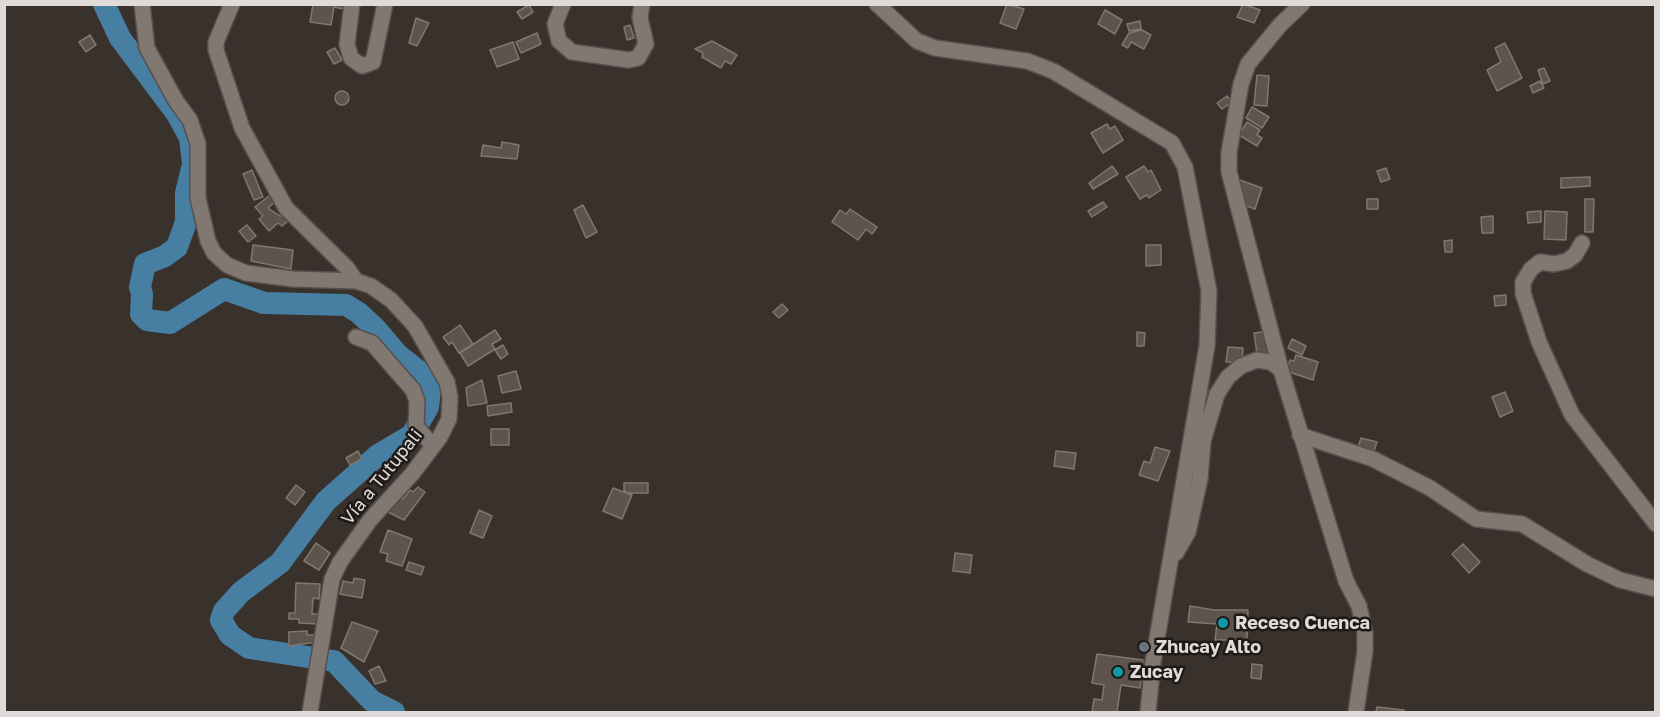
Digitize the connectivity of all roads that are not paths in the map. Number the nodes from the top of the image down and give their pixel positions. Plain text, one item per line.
1 (142, 4) edge
2 (232, 4) edge
3 (352, 4) edge
4 (385, 4) edge
5 (563, 4) edge
6 (642, 4) edge
7 (877, 4) edge
8 (1302, 4) edge
9 (1582, 243) dead end
10 (356, 281) junction
11 (356, 337) dead end
12 (1281, 370) junction
13 (1300, 435) junction
14 (431, 444) junction
15 (1656, 524) edge
16 (1170, 563) junction
17 (1656, 589) edge
18 (310, 712) edge
19 (1148, 712) edge
20 (1356, 712) edge

1 - 10 street, Vía a Tutupali
2 - 10 street
3 - 4 street
5 - 6 street
7 - 16 street
8 - 12 street
9 - 15 street
10 - 14 street, Vía a Tutupali
11 - 14 street
12 - 13 street
12 - 16 street
13 - 17 street
13 - 20 street
14 - 18 street, Vía a Tutupali
16 - 19 street

